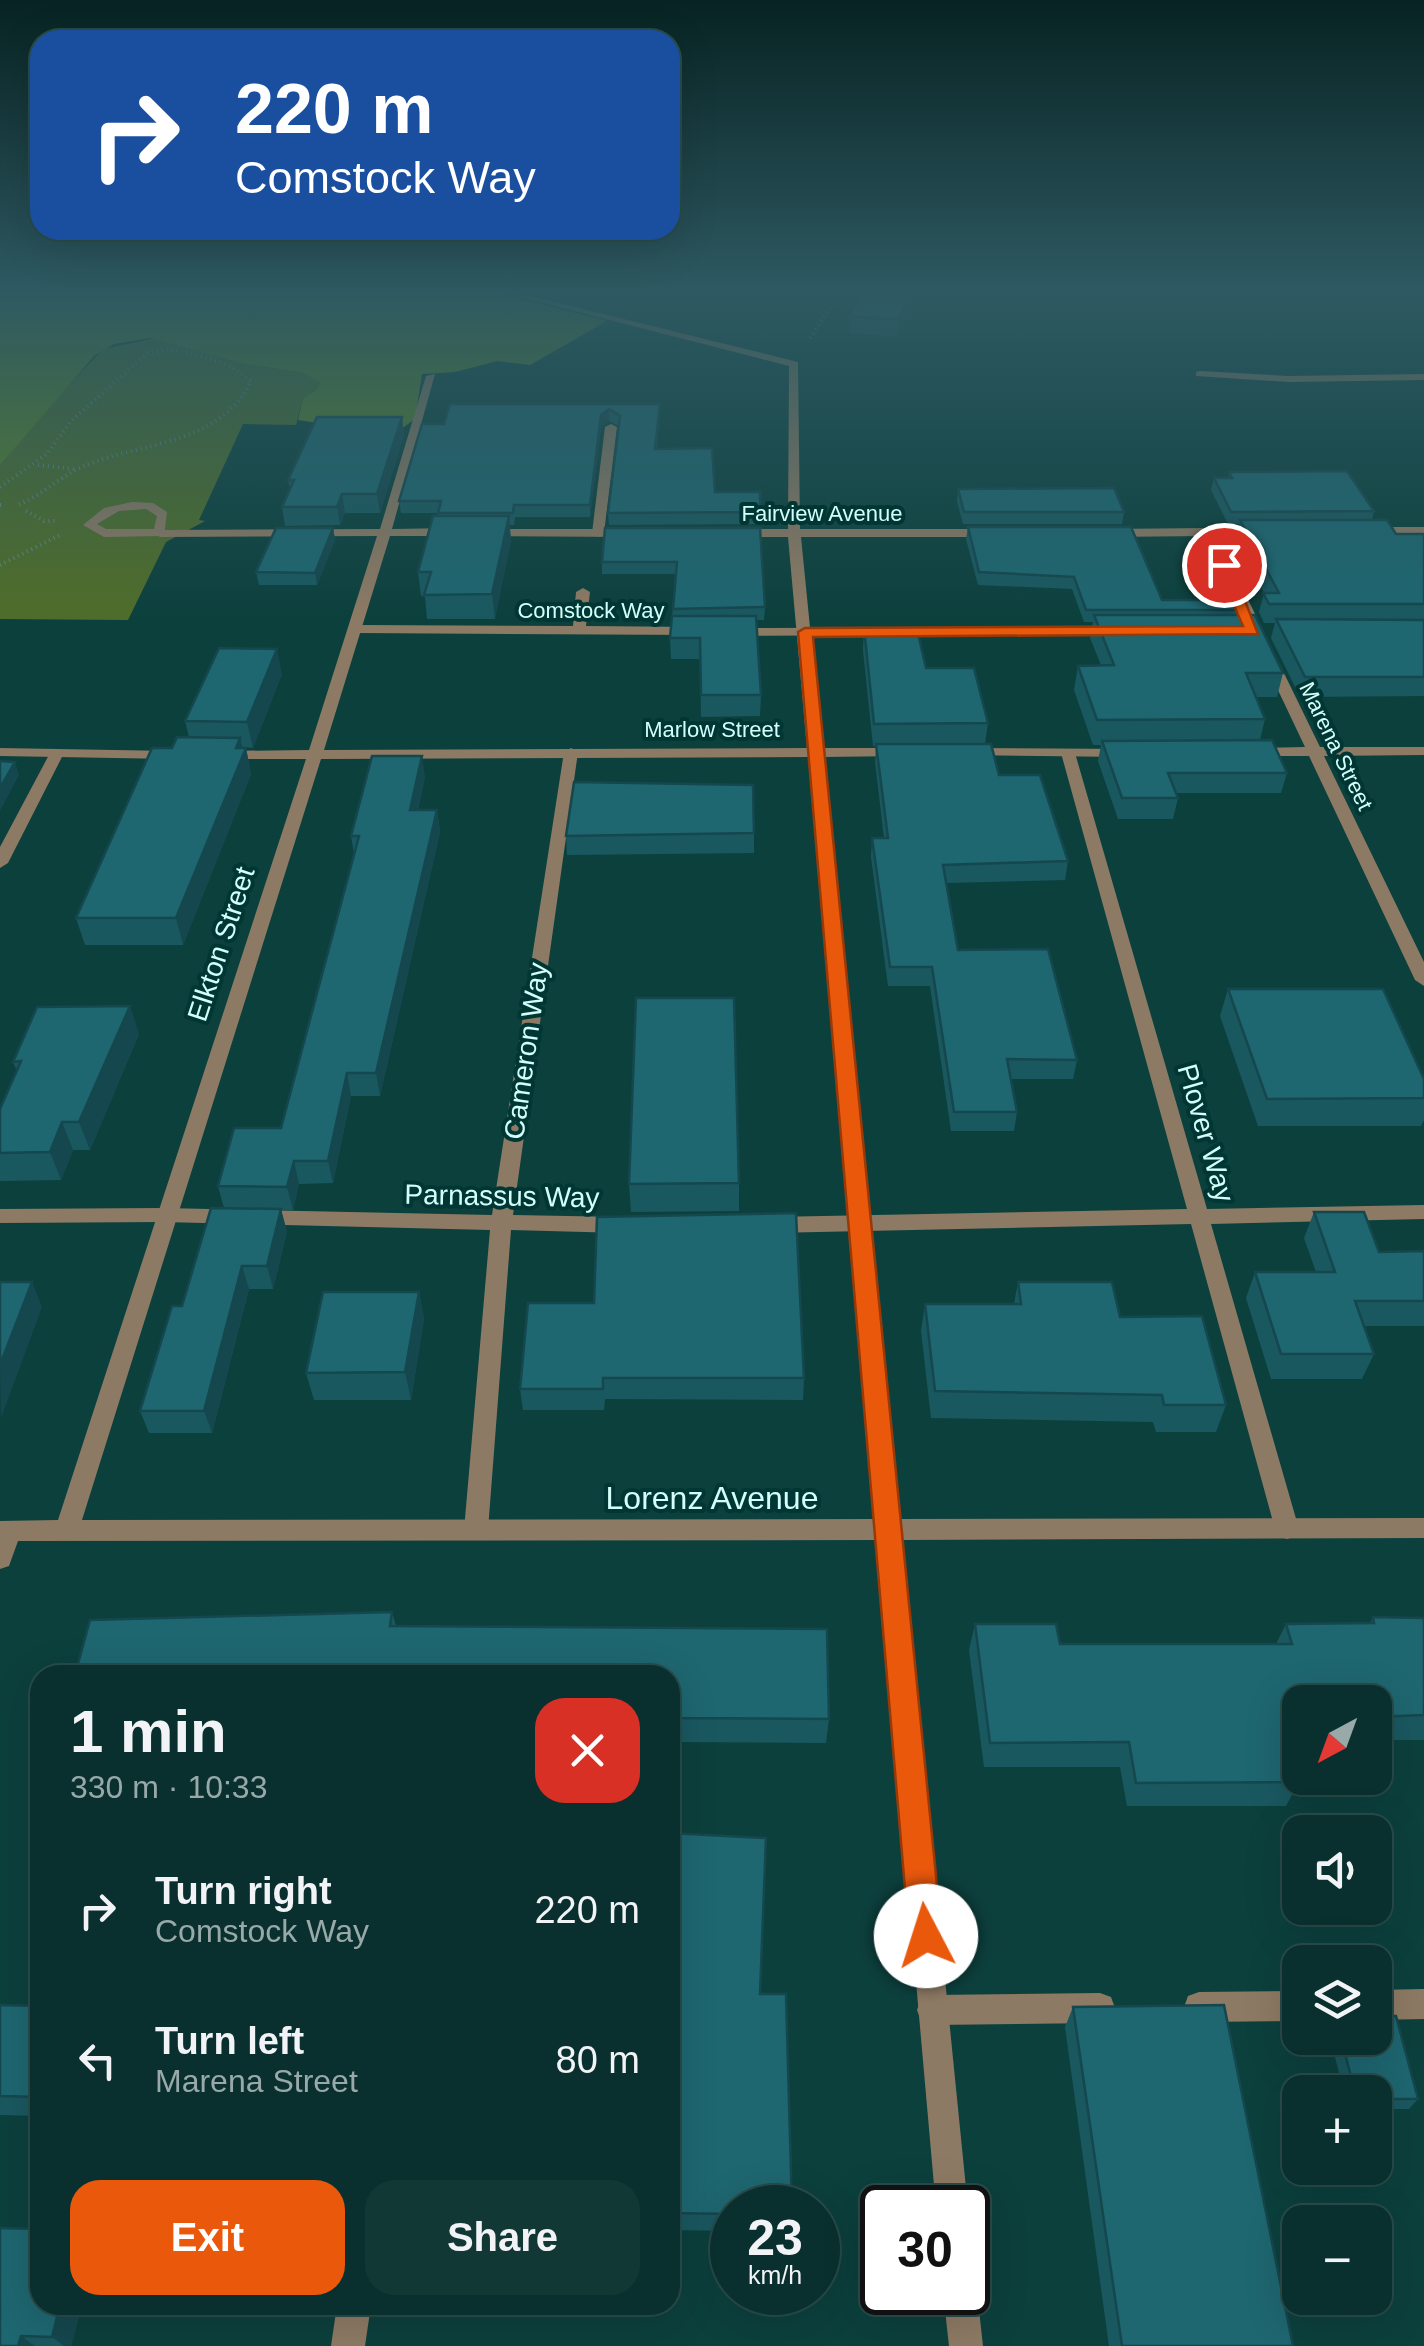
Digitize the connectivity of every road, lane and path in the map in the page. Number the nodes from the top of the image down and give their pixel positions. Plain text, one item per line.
1 (97, 398) edge
2 (241, 398) edge
3 (425, 398) edge
4 (794, 398) edge
5 (611, 427) edge
6 (36, 464) junction
7 (76, 469) junction
8 (0, 487) edge
9 (17, 506) dead end
10 (26, 511) dead end
11 (68, 520) dead end
12 (1424, 531) edge
13 (386, 532) junction
14 (794, 532) junction
15 (1208, 532) junction
16 (1287, 532) edge
17 (1346, 532) edge
18 (160, 533) junction
19 (598, 533) junction
20 (657, 533) edge
21 (716, 533) edge
22 (1004, 533) edge
23 (1097, 533) edge
24 (48, 541) dead end
25 (0, 565) edge
26 (583, 592) dead end
27 (357, 629) junction
28 (579, 630) junction
29 (1141, 631) edge
30 (1234, 631) edge
31 (1253, 631) junction
32 (1272, 631) edge
33 (805, 632) junction
34 (0, 752) edge
35 (571, 752) junction
36 (814, 752) junction
37 (912, 752) edge
38 (951, 752) edge
39 (1144, 752) edge
40 (1238, 752) edge
41 (1314, 752) junction
42 (1424, 752) edge
43 (58, 753) junction
44 (1068, 753) junction
45 (315, 757) junction
46 (0, 864) edge
47 (1424, 980) edge
48 (1424, 1212) edge
49 (162, 1215) junction
50 (1200, 1215) junction
51 (0, 1216) edge
52 (501, 1226) junction
53 (653, 1226) edge
54 (748, 1226) edge
55 (862, 1226) junction
56 (1424, 1528) edge
57 (476, 1530) junction
58 (888, 1530) junction
59 (1287, 1530) junction
60 (5, 1531) edge
61 (67, 1531) junction
62 (0, 1558) edge
63 (1424, 2004) edge
64 (1392, 2005) edge
65 (1282, 2006) edge
66 (1164, 2007) edge
67 (1126, 2008) edge
68 (932, 2010) junction
69 (950, 2185) edge
70 (353, 2315) edge
71 (963, 2315) edge
72 (348, 2346) edge
73 (966, 2346) edge

1 - 6 path
2 - 7 path
3 - 13 street, Elkton Street
4 - 14 street
5 - 19 street
6 - 7 path
6 - 8 path
7 - 9 path
10 - 11 path
12 - 17 street
13 - 18 street
13 - 19 street
13 - 27 street, Elkton Street
14 - 21 street, Fairview Avenue
14 - 22 street, Fairview Avenue
14 - 33 street
15 - 16 street
15 - 23 street
15 - 31 street, Marena Street
18 - 18 street
19 - 20 street
24 - 25 path
26 - 28 street
27 - 28 street, Comstock Way
27 - 45 street, Elkton Street
28 - 33 street, Comstock Way
29 - 33 street, Comstock Way
30 - 31 street
31 - 32 street
31 - 41 street, Marena Street
33 - 36 street
34 - 43 street, Marlow Street
35 - 36 street, Marlow Street
35 - 45 street, Marlow Street
35 - 52 street, Cameron Way
36 - 37 street, Marlow Street
36 - 55 street
38 - 44 street
39 - 44 street
40 - 41 street
41 - 42 street
41 - 47 street, Marena Street
43 - 45 street, Marlow Street
43 - 46 street
44 - 50 street, Plover Way
45 - 49 street, Elkton Street
48 - 50 street
49 - 51 street, Parnassus Way
49 - 52 street, Parnassus Way
49 - 61 street, Elkton Street
50 - 55 street
50 - 59 street, Plover Way
52 - 53 street, Parnassus Way
52 - 57 street, Cameron Way
54 - 55 street
55 - 58 street
56 - 59 street, Lorenz Avenue
57 - 58 street, Lorenz Avenue
57 - 61 street, Lorenz Avenue
58 - 59 street, Lorenz Avenue
58 - 68 street
60 - 61 street, Lorenz Avenue
60 - 62 street
63 - 64 street
65 - 66 street
67 - 68 street
68 - 69 street
70 - 72 street
71 - 73 street

